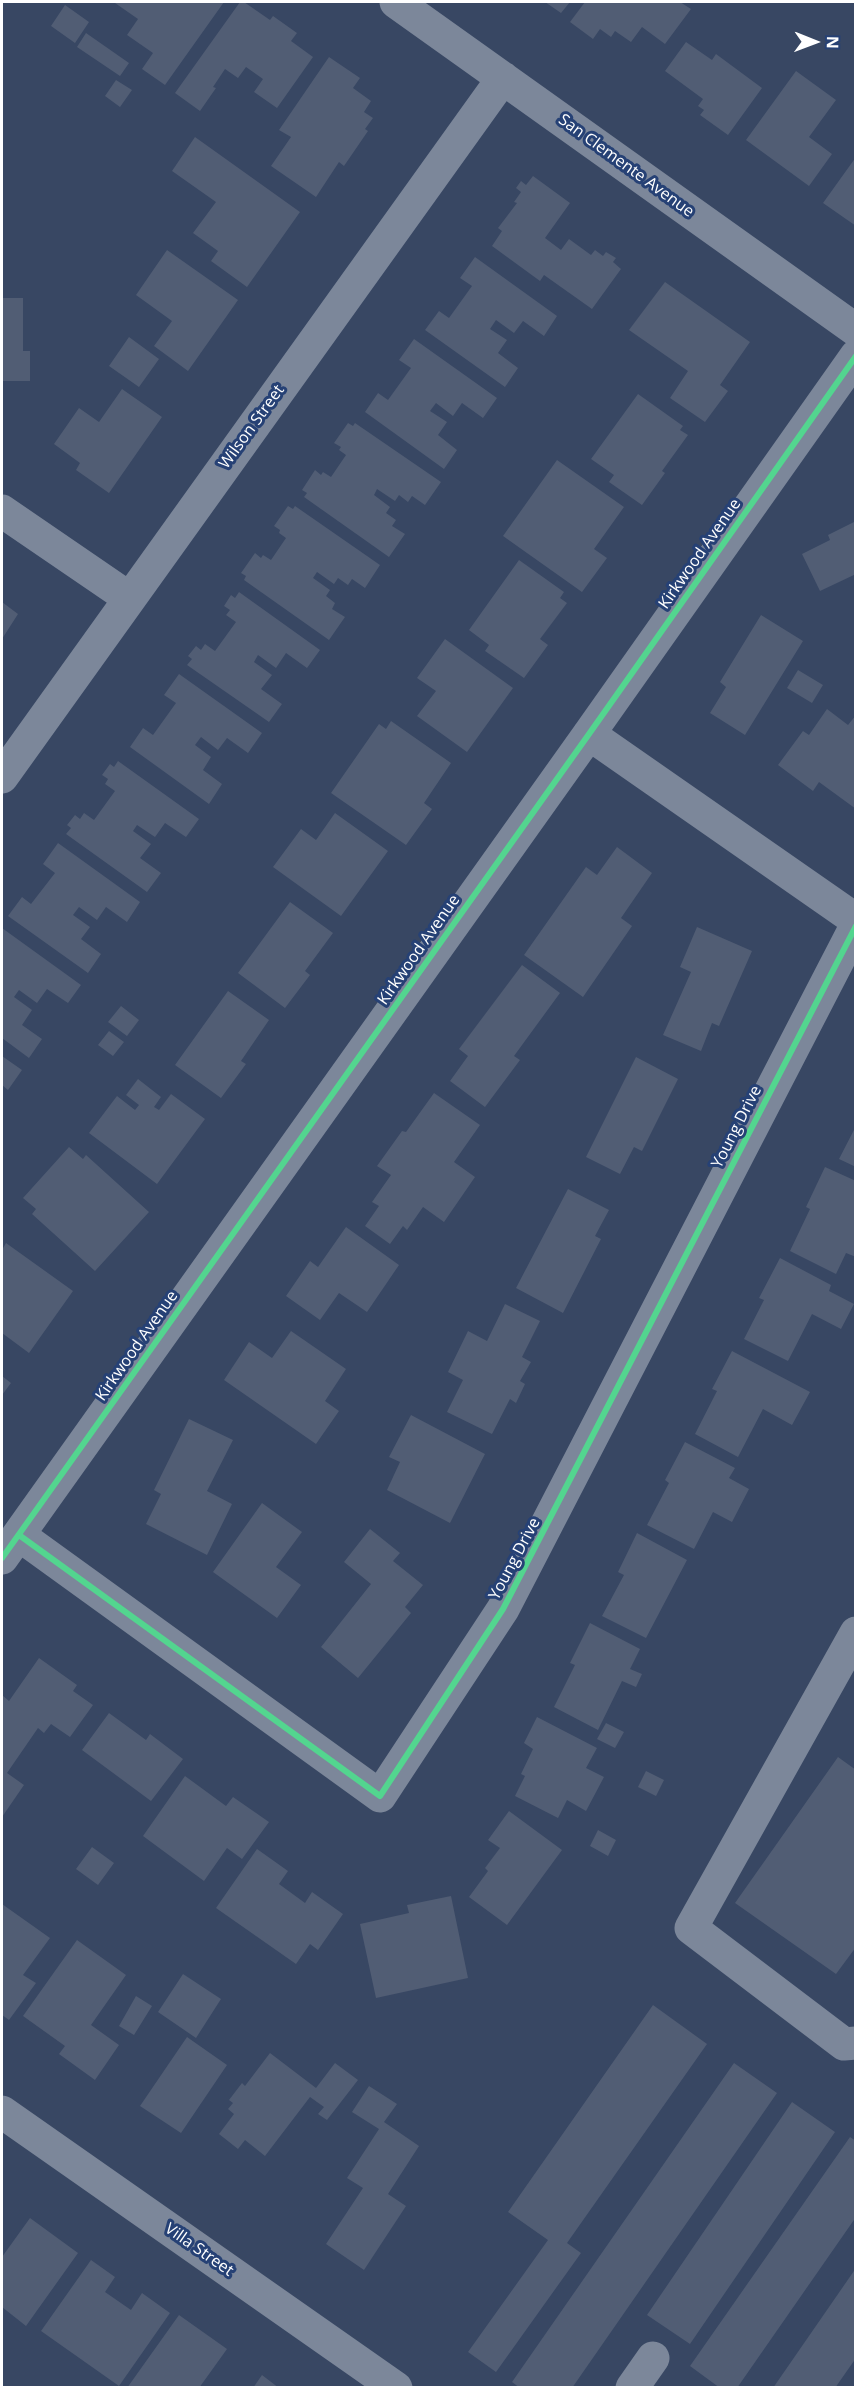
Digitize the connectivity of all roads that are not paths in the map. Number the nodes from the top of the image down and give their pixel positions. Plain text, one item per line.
1 (396, 2) edge
2 (503, 78) junction
3 (855, 330) edge
4 (855, 356) edge
5 (2, 511) edge
6 (129, 598) junction
7 (589, 734) junction
8 (2, 777) edge
9 (855, 920) edge
10 (855, 926) edge
11 (10, 1547) edge
12 (855, 1634) edge
13 (855, 2043) edge
14 (2, 2112) edge
15 (653, 2358) dead end
16 (396, 2388) edge
17 (632, 2388) edge

1 - 2 street, San Clemente Avenue
2 - 3 street, San Clemente Avenue
2 - 6 street, Wilson Street
4 - 7 street, Kirkwood Avenue
5 - 6 street
6 - 8 street, Wilson Street
7 - 9 street
7 - 11 street, Kirkwood Avenue
10 - 11 street, Young Drive
12 - 13 street
14 - 16 street, Villa Street
15 - 17 street

